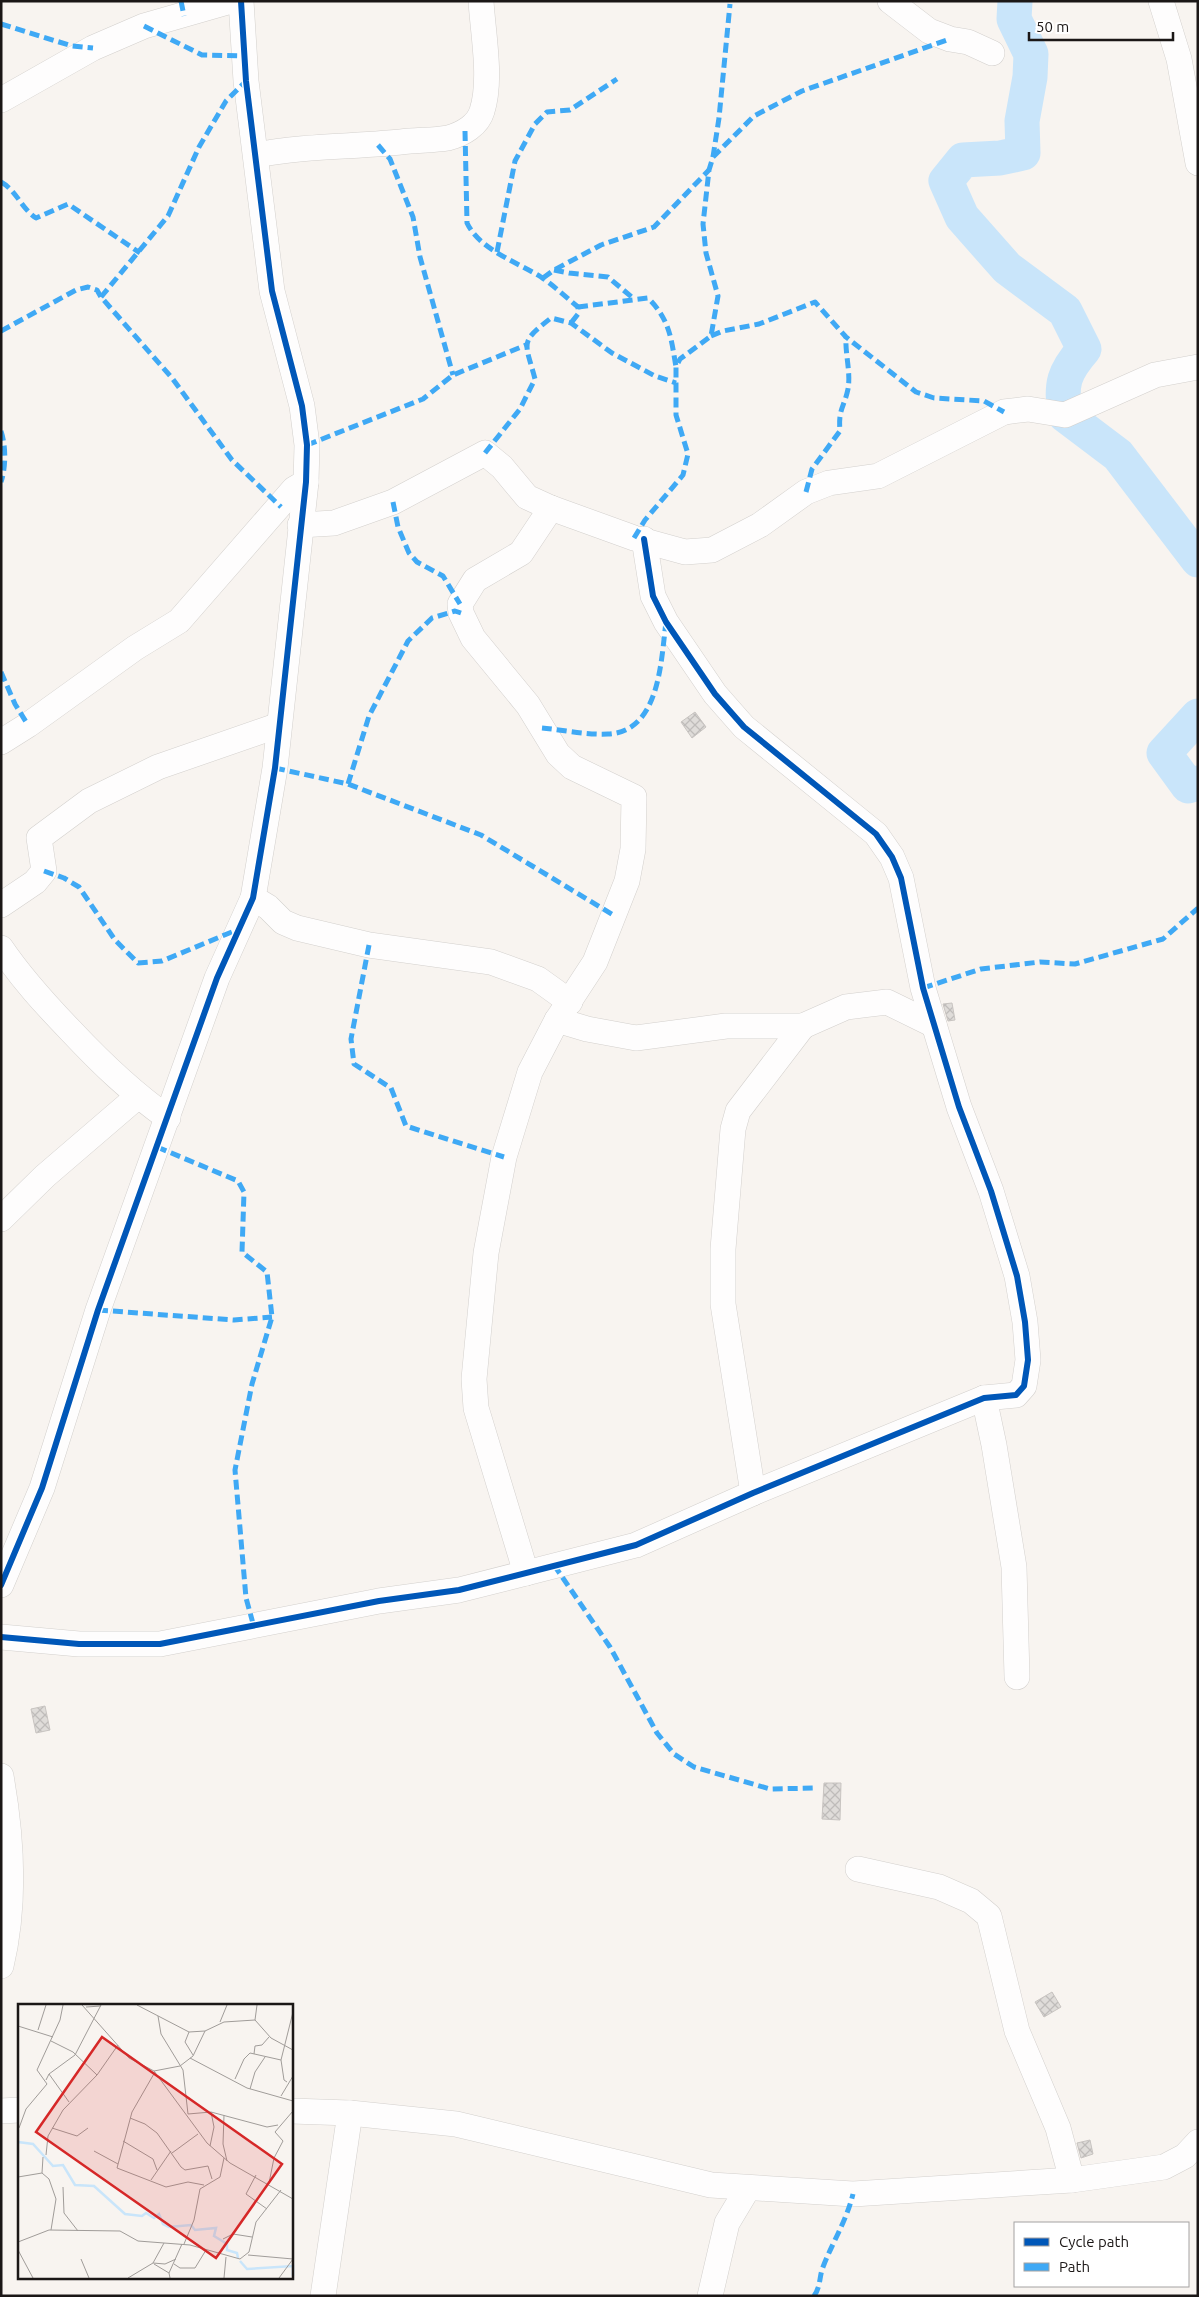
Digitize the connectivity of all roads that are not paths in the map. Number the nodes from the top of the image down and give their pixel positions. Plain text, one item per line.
1 (231, 1) edge
2 (241, 1) edge
3 (481, 1) edge
4 (890, 1) edge
5 (1161, 1) edge
6 (992, 53) dead end
7 (1, 100) edge
8 (1195, 132) edge
9 (256, 155) junction
10 (1198, 163) edge
11 (1198, 367) edge
12 (306, 482) junction
13 (551, 508) junction
14 (300, 525) junction
15 (644, 539) junction
16 (279, 725) junction
17 (1, 742) edge
18 (253, 898) junction
19 (1, 905) edge
20 (1, 948) edge
21 (563, 1011) junction
22 (934, 1025) junction
23 (803, 1026) junction
24 (137, 1096) junction
25 (168, 1118) junction
26 (1, 1219) edge
27 (984, 1398) junction
28 (753, 1493) junction
29 (526, 1573) junction
30 (1, 1585) edge
31 (1, 1637) edge
32 (1018, 1677) dead end
33 (1, 1776) edge
34 (858, 1870) dead end
35 (1, 1966) edge
36 (18, 2110) edge
37 (1, 2111) edge
38 (292, 2111) edge
39 (350, 2113) junction
40 (1198, 2142) edge
41 (1072, 2180) junction
42 (748, 2188) junction
43 (323, 2296) edge
44 (710, 2296) edge

1 - 7 street
2 - 9 street
3 - 9 street
4 - 6 street
5 - 8 street
8 - 10 street
9 - 12 street
11 - 15 street
12 - 14 street
12 - 17 street
13 - 14 street
13 - 15 street
13 - 21 street
14 - 16 street
15 - 22 street
16 - 18 street
16 - 19 street
18 - 21 street
18 - 25 street
20 - 24 street
21 - 23 street
21 - 29 street
22 - 23 street
22 - 27 street
23 - 28 street
24 - 25 street
24 - 26 street
25 - 30 street
27 - 28 street
27 - 32 street
28 - 29 street
29 - 31 street
33 - 35 street
34 - 41 street
36 - 37 street
38 - 39 street
39 - 42 street
39 - 43 street
40 - 41 street
41 - 42 street
42 - 44 street

